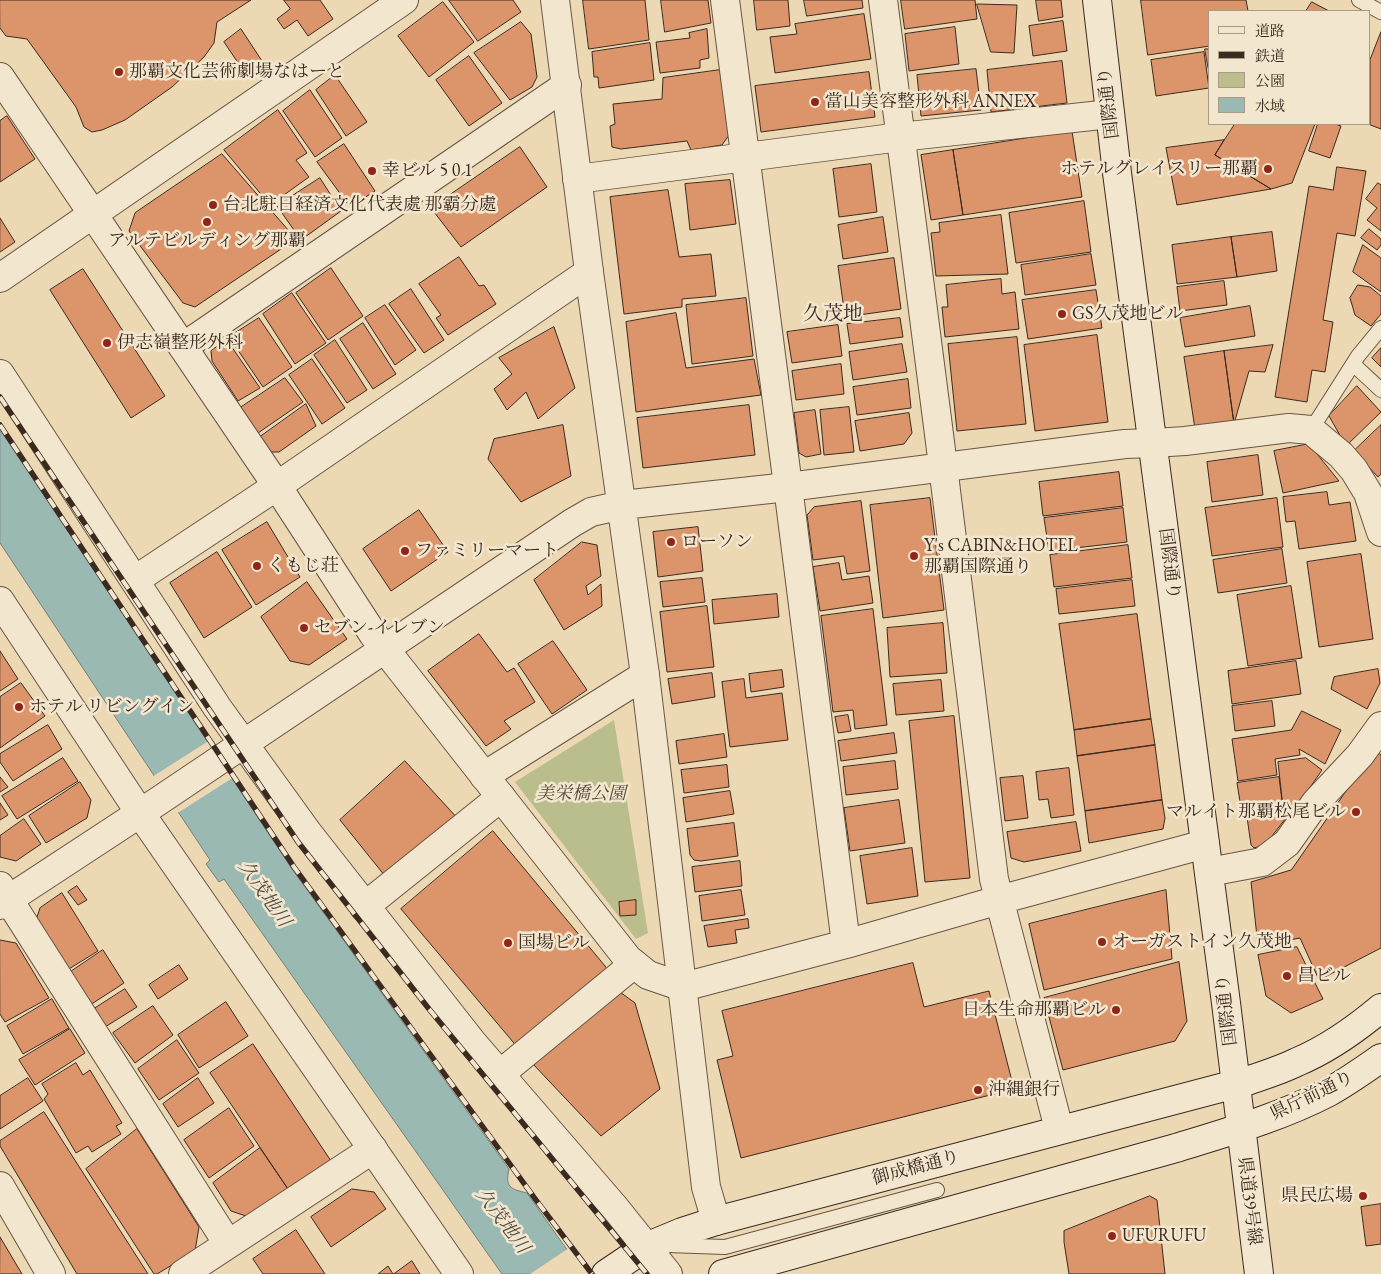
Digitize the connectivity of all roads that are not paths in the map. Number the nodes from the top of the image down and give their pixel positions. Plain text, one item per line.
1 (404, 0) edge
2 (556, 0) edge
3 (725, 0) edge
4 (882, 0) edge
5 (1097, 0) edge
6 (1359, 0) edge
7 (1381, 12) edge
8 (0, 77) edge
9 (567, 85) junction
10 (1110, 114) junction
11 (900, 137) junction
12 (745, 158) junction
13 (577, 179) junction
14 (92, 214) junction
15 (589, 272) junction
16 (0, 278) edge
17 (1381, 328) edge
18 (183, 347) junction
19 (1353, 364) junction
20 (0, 374) edge
21 (1381, 390) edge
22 (1310, 430) junction
23 (1152, 443) junction
24 (943, 466) junction
25 (277, 486) junction
26 (788, 487) junction
27 (622, 505) junction
28 (1381, 532) edge
29 (135, 580) junction
30 (0, 601) edge
31 (385, 649) junction
32 (645, 675) junction
33 (1381, 726) edge
34 (234, 751) junction
35 (484, 776) junction
36 (501, 797) junction
37 (148, 808) junction
38 (1205, 844) junction
39 (1209, 872) junction
40 (3, 897) edge
41 (999, 900) junction
42 (364, 906) junction
43 (846, 944) junction
44 (634, 964) junction
45 (683, 988) junction
46 (1381, 1008) edge
47 (1381, 1058) edge
48 (500, 1074) junction
49 (1235, 1085) junction
50 (1240, 1128) junction
51 (1059, 1130) junction
52 (373, 1149) junction
53 (0, 1186) edge
54 (936, 1190) dead end
55 (716, 1221) junction
56 (228, 1244) junction
57 (646, 1247) junction
58 (51, 1274) edge
59 (183, 1274) edge
60 (459, 1274) edge
61 (606, 1274) edge
62 (668, 1274) edge
63 (723, 1274) edge
64 (1259, 1274) edge

1 - 14 street
2 - 9 street
3 - 12 street
4 - 11 street
5 - 10 street, 国際通り
6 - 7 lane
8 - 14 street
9 - 13 street
9 - 18 street
10 - 11 street
10 - 23 street, 国際通り
11 - 12 street
11 - 24 street
12 - 13 street
12 - 26 street
13 - 15 street
14 - 16 street
14 - 18 street
15 - 25 street
15 - 27 street
17 - 19 lane
18 - 25 street
19 - 21 lane
19 - 22 lane
20 - 29 street
22 - 23 street
22 - 28 street
23 - 24 street
23 - 38 street, 国際通り
24 - 26 street
24 - 41 street
25 - 29 street
25 - 31 street
26 - 27 street
26 - 43 street
27 - 31 street
27 - 32 street
29 - 34 street
30 - 37 street
31 - 34 street
31 - 35 street
32 - 35 street
32 - 45 street
33 - 39 street
34 - 37 street
34 - 42 street
35 - 36 street
36 - 42 street
36 - 44 street
37 - 40 street
37 - 52 street
38 - 39 street, 国際通り
38 - 41 street
39 - 49 street, 国際通り
40 - 56 street
41 - 43 street
41 - 51 street
42 - 48 street
43 - 45 street
44 - 45 street
44 - 48 street
45 - 55 street
46 - 49 street, 県庁前通り
47 - 50 street, 県庁前通り
48 - 57 street
49 - 50 street, 国際通り
49 - 51 street, 御成橋通り
50 - 63 street
50 - 64 street, 県道39号線
51 - 55 street, 御成橋通り
52 - 56 street
52 - 60 street
53 - 58 street
54 - 57 lane
55 - 57 street, 御成橋通り
56 - 59 street
57 - 61 street, 御成橋通り
57 - 62 street

